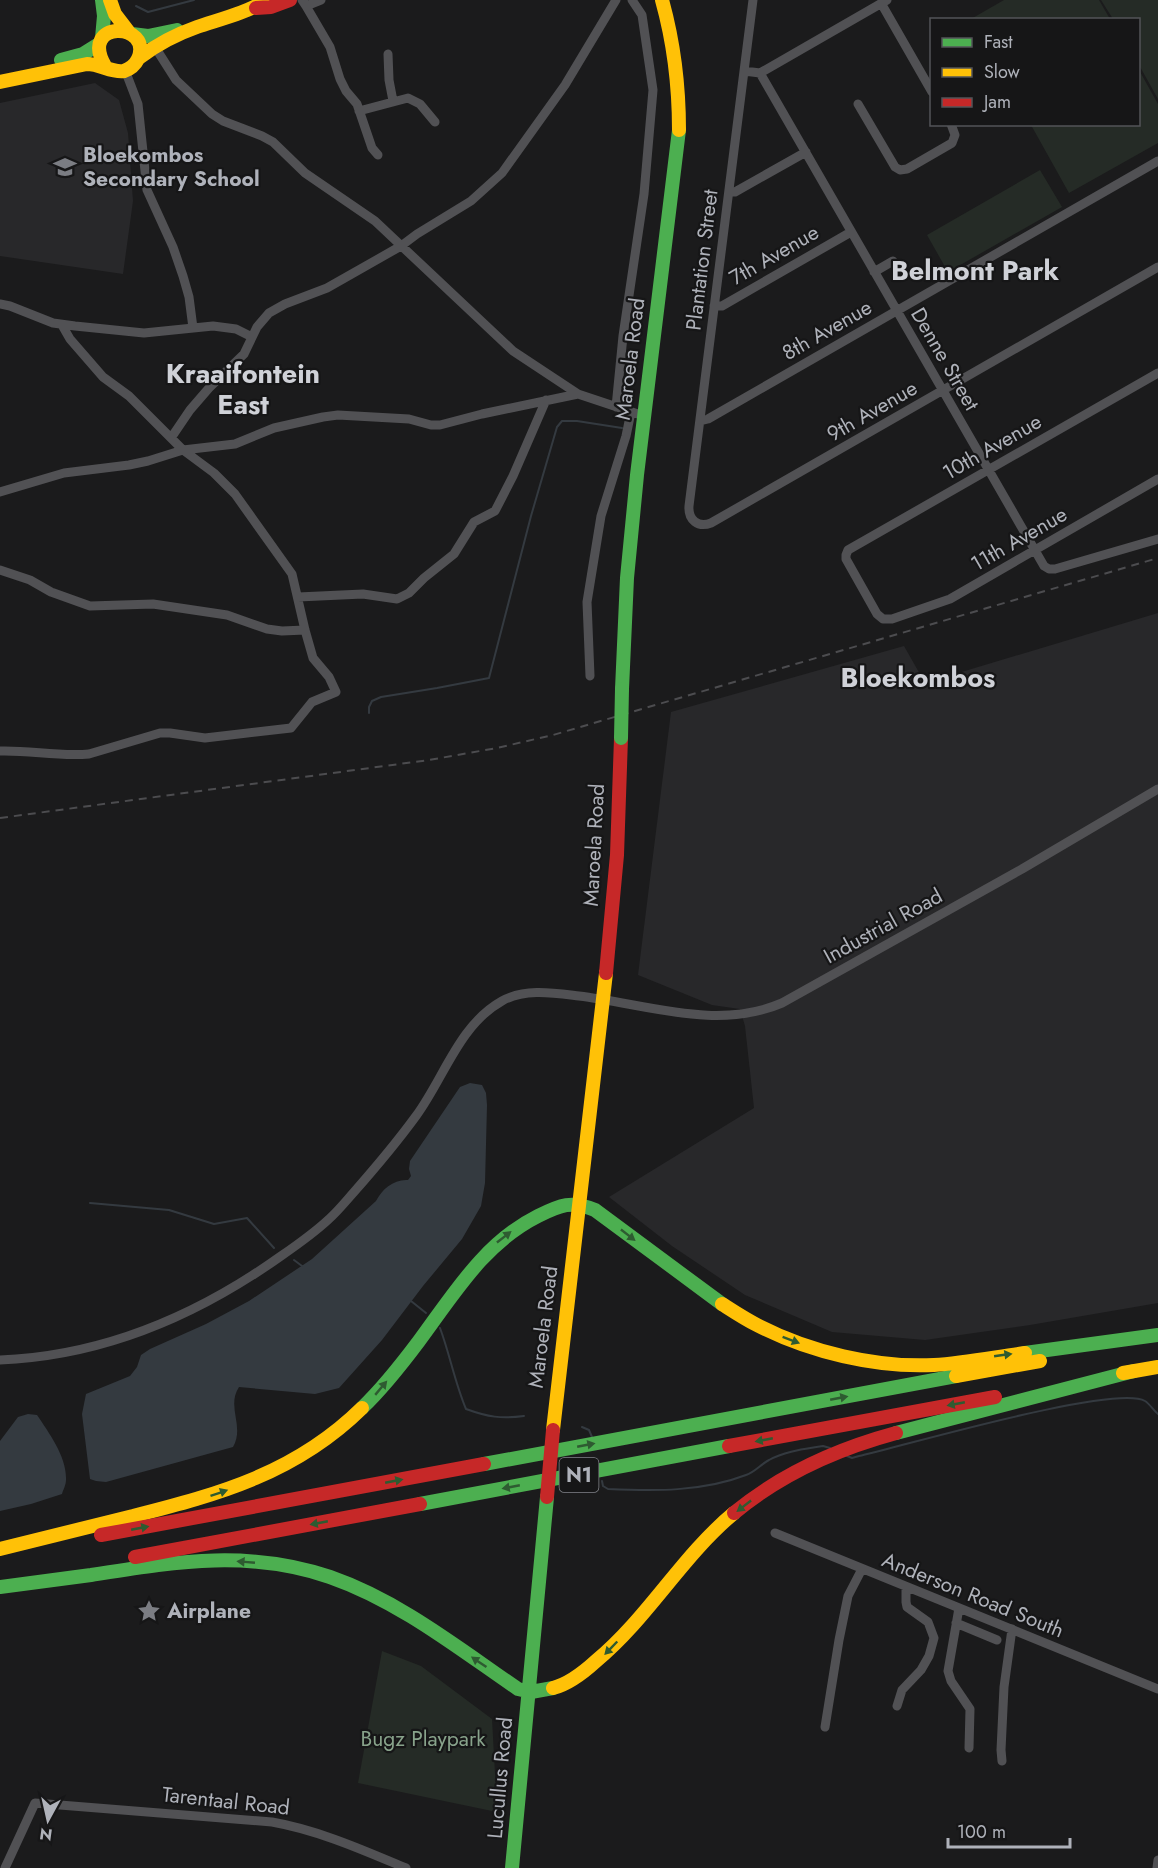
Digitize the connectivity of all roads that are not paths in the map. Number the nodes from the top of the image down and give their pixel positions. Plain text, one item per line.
1 (102, 0) edge
2 (110, 0) edge
3 (267, 0) edge
4 (290, 0) edge
5 (321, 0) edge
6 (616, 0) edge
7 (634, 0) edge
8 (662, 0) edge
9 (753, 0) edge
10 (884, 2) edge
11 (304, 3) edge
12 (254, 8) junction
13 (194, 28) junction
14 (130, 33) junction
15 (101, 41) junction
16 (155, 46) junction
17 (388, 54) dead end
18 (139, 58) junction
19 (105, 66) junction
20 (125, 70) junction
21 (744, 71) junction
22 (0, 73) edge
23 (760, 73) junction
24 (0, 82) edge
25 (930, 88) edge
26 (393, 101) junction
27 (858, 104) dead end
28 (359, 111) junction
29 (435, 122) dead end
30 (952, 126) edge
31 (806, 152) junction
32 (378, 155) dead end
33 (1158, 161) edge
34 (729, 191) junction
35 (851, 232) junction
36 (401, 246) junction
37 (894, 261) dead end
38 (1158, 267) edge
39 (874, 272) junction
40 (0, 304) edge
41 (714, 306) junction
42 (897, 311) junction
43 (62, 325) junction
44 (192, 327) junction
45 (252, 337) junction
46 (1158, 373) edge
47 (943, 391) junction
48 (578, 394) junction
49 (546, 400) junction
50 (616, 407) junction
51 (631, 412) junction
52 (645, 416) junction
53 (700, 420) junction
54 (171, 438) junction
55 (183, 450) junction
56 (988, 470) junction
57 (1158, 479) edge
58 (0, 492) edge
59 (695, 522) joint
60 (1158, 539) edge
61 (1034, 550) junction
62 (0, 570) edge
63 (298, 597) junction
64 (892, 619) joint
65 (305, 630) junction
66 (590, 676) dead end
67 (0, 751) edge
68 (1158, 789) edge
69 (604, 999) junction
70 (579, 1204) junction
71 (1158, 1337) edge
72 (0, 1360) edge
73 (1158, 1367) edge
74 (1134, 1371) junction
75 (775, 1533) dead end
76 (0, 1549) edge
77 (0, 1554) edge
78 (862, 1569) junction
79 (0, 1582) edge
80 (0, 1587) edge
81 (906, 1587) junction
82 (959, 1608) junction
83 (956, 1623) junction
84 (1012, 1629) junction
85 (997, 1640) dead end
86 (1158, 1689) edge
87 (529, 1693) junction
88 (897, 1706) dead end
89 (825, 1727) dead end
90 (969, 1748) dead end
91 (1002, 1761) dead end
92 (1158, 1860) edge
93 (5, 1868) edge
94 (406, 1868) edge
95 (512, 1868) edge
96 (1157, 1868) edge

1 - 15 main road
2 - 14 main road
3 - 12 main road
4 - 12 main road
5 - 11 street
6 - 36 street
7 - 50 street
8 - 52 main road, Maroela Road
9 - 21 street, Plantation Street
10 - 23 street
10 - 25 street
11 - 28 street
12 - 13 main road
13 - 14 main road
13 - 16 main road
14 - 15 main road
14 - 18 main road
15 - 19 main road
15 - 22 main road
16 - 18 main road
16 - 36 street
17 - 26 street
18 - 20 main road
19 - 20 main road
19 - 24 main road
20 - 44 street
21 - 23 street
21 - 34 street, Plantation Street
23 - 31 street, Denne Street
26 - 28 street
26 - 29 street
27 - 30 street
28 - 32 street
31 - 34 street
31 - 35 street, Denne Street
33 - 42 street, 8th Avenue
34 - 41 street, Plantation Street
35 - 39 street, Denne Street
35 - 41 street, 7th Avenue
36 - 45 street
36 - 48 street
37 - 39 street
38 - 47 street, 9th Avenue
39 - 42 street, Denne Street
40 - 43 street
41 - 53 street, Plantation Street
42 - 47 street, Denne Street
42 - 53 street, 8th Avenue
43 - 44 street
43 - 54 street
44 - 45 street
45 - 54 street
46 - 56 street, 10th Avenue
47 - 56 street, Denne Street
47 - 59 street, 9th Avenue
48 - 49 street
48 - 50 street
49 - 55 street
49 - 63 street
50 - 51 street
51 - 52 street
51 - 66 street
52 - 69 main road, Maroela Road, bridge
53 - 59 street, Plantation Street
54 - 55 street
55 - 58 street
55 - 63 street
56 - 61 street, Denne Street
56 - 64 street, 10th Avenue
57 - 61 street, 11th Avenue
60 - 61 street, Denne Street
61 - 64 street, 11th Avenue
62 - 65 street
63 - 65 street
65 - 67 street
68 - 69 street, Industrial Road
69 - 70 main road, Maroela Road
69 - 72 street, Industrial Road
70 -> 71 main road
76 -> 70 main road
70 - 87 main road, Maroela Road, bridge
77 -> 71 main road, N1
73 - 74 main road, N1
74 -> 79 main road, N1
74 -> 87 main road
75 - 78 street, Anderson Road South
78 - 81 street, Anderson Road South
78 - 89 street
87 -> 80 main road
81 - 82 street, Anderson Road South
81 - 88 street
82 - 83 street
82 - 84 street, Anderson Road South
83 - 85 street
83 - 90 street
84 - 86 street, Anderson Road South
84 - 91 street
87 - 95 main road, Lucullus Road
92 - 96 street
93 - 94 street, Tarentaal Road

